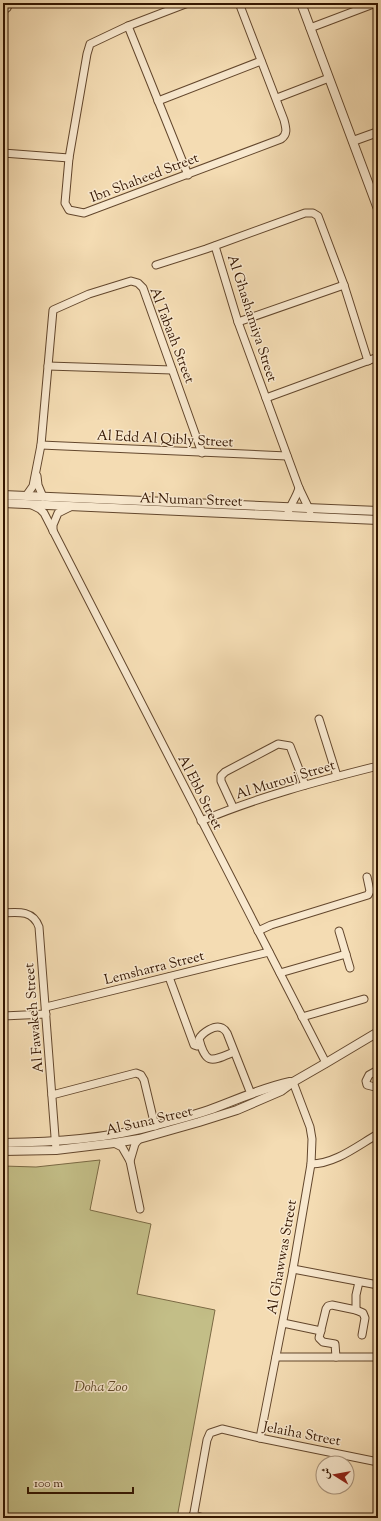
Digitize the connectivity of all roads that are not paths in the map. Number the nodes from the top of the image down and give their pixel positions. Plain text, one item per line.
1 (9, 3) edge
2 (188, 3) edge
3 (239, 3) edge
4 (301, 3) edge
5 (376, 3) edge
6 (3, 10) edge
7 (128, 26) junction
8 (310, 28) junction
9 (261, 61) junction
10 (329, 78) junction
11 (277, 98) junction
12 (158, 100) junction
13 (378, 132) edge
14 (353, 141) junction
15 (3, 153) edge
16 (70, 158) junction
17 (188, 174) junction
18 (378, 209) edge
19 (215, 246) junction
20 (156, 266) dead end
21 (344, 285) junction
22 (238, 322) junction
23 (378, 357) edge
24 (368, 361) junction
25 (48, 366) junction
26 (172, 370) junction
27 (266, 398) junction
28 (41, 445) junction
29 (202, 453) junction
30 (287, 456) junction
31 (36, 470) junction
32 (299, 488) junction
33 (3, 495) edge
34 (26, 496) junction
35 (43, 497) junction
36 (3, 504) edge
37 (30, 505) junction
38 (70, 507) junction
39 (289, 508) junction
40 (309, 508) junction
41 (378, 511) edge
42 (286, 516) junction
43 (311, 517) junction
44 (378, 520) edge
45 (53, 531) junction
46 (320, 719) dead end
47 (378, 766) edge
48 (337, 776) junction
49 (305, 785) junction
50 (233, 807) junction
51 (201, 821) junction
52 (367, 877) dead end
53 (3, 913) edge
54 (258, 931) junction
55 (339, 931) dead end
56 (269, 952) junction
57 (346, 954) junction
58 (350, 968) dead end
59 (280, 973) junction
60 (169, 977) junction
61 (364, 999) dead end
62 (46, 1010) junction
63 (3, 1016) edge
64 (302, 1017) junction
65 (378, 1032) edge
66 (200, 1045) junction
67 (234, 1052) junction
68 (326, 1064) junction
69 (378, 1070) edge
70 (293, 1082) junction
71 (378, 1085) edge
72 (251, 1094) junction
73 (52, 1095) junction
74 (155, 1126) junction
75 (378, 1134) edge
76 (139, 1139) junction
77 (3, 1143) edge
78 (114, 1143) junction
79 (56, 1146) junction
80 (3, 1151) edge
81 (130, 1161) junction
82 (311, 1164) junction
83 (140, 1209) dead end
84 (293, 1269) junction
85 (359, 1282) junction
86 (378, 1286) edge
87 (356, 1310) junction
88 (283, 1323) junction
89 (321, 1331) junction
90 (362, 1335) dead end
91 (276, 1357) junction
92 (336, 1357) junction
93 (378, 1357) edge
94 (260, 1438) junction
95 (378, 1462) edge
96 (193, 1517) edge
97 (204, 1518) edge

1 - 6 street
2 - 7 street, Ibn Shaheed Street
3 - 9 street, Ibn Shaheed Street
4 - 8 street
5 - 8 street
7 - 12 street
7 - 16 street, Ibn Shaheed Street
8 - 10 street
9 - 11 street, Ibn Shaheed Street
9 - 12 street
10 - 11 street
10 - 14 street
11 - 17 street, Ibn Shaheed Street
12 - 17 street
13 - 14 street
14 - 18 street
15 - 16 street
16 - 17 street, Ibn Shaheed Street
19 - 20 street, Al Ghashamiya Street
19 - 21 street, Al Ghashamiya Street
19 - 22 street, Al Ghashamiya Street
21 - 22 street
21 - 24 street, Al Ghashamiya Street
22 - 27 street, Al Ghashamiya Street
23 - 24 street, Al Ghashamiya Street
24 - 27 street, Al Ghashamiya Street
25 - 26 street
25 - 26 street, Al Tabaah Street
25 - 28 street, Al Tabaah Street
26 - 29 street, Al Tabaah Street
27 - 30 street, Al Ghashamiya Street
28 - 29 street, Al Edd Al Qibly Street
28 - 31 street, Al Tabaah Street
29 - 30 street, Al Edd Al Qibly Street
30 - 32 street, Al Ghashamiya Street
31 - 34 street, Al Tabaah Street
31 - 35 street, Al Tabaah Street
32 - 39 street
32 - 40 street, Al Ghashamiya Street
33 - 34 street, Al Numan Street
34 - 35 street, Al Numan Street
35 - 39 street, Al Numan Street
36 - 37 street, Al Numan Street
37 - 38 street, Al Numan Street
37 - 45 street, Al Ebb Street
38 - 42 street, Al Numan Street
38 - 45 street
39 - 40 street, Al Numan Street
39 - 42 street
40 - 41 street, Al Numan Street
40 - 43 street, Al Ghashamiya Street
42 - 43 street, Al Numan Street
43 - 44 street, Al Numan Street
45 - 51 street, Al Ebb Street
46 - 48 street
47 - 48 street, Al Murouj Street
48 - 49 street, Al Murouj Street
49 - 50 street, Al Murouj Street
49 - 50 street
50 - 51 street, Al Murouj Street
51 - 54 street, Al Ebb Street
52 - 54 street
53 - 62 street, Al Fawakeh Street
54 - 56 street, Al Ebb Street
55 - 57 street
56 - 59 street, Al Ebb Street
56 - 60 street, Lemsharra Street
57 - 58 street
57 - 59 street
59 - 64 street, Al Ebb Street
60 - 62 street, Lemsharra Street
60 - 66 street
61 - 64 street
62 - 63 street, Lemsharra Street
62 - 73 street, Al Fawakeh Street
64 - 68 street, Al Ebb Street
65 - 68 street, Al Suna Street
66 - 67 street
66 - 67 street
67 - 72 street
68 - 70 street, Al Suna Street
69 - 71 street
70 - 72 street, Al Suna Street
70 - 76 street, Al Suna Street
70 - 82 street, Al Ghawwas Street
72 - 74 street, Al Suna Street
73 - 74 street
73 - 79 street, Al Fawakeh Street
74 - 79 street, Al Suna Street
75 - 82 street
76 - 78 street, Al Suna Street
76 - 81 street
77 - 79 street, Al Suna Street
78 - 79 street, Al Suna Street
78 - 81 street
79 - 80 street, Al Suna Street
81 - 83 street
82 - 84 street, Al Ghawwas Street
84 - 85 street
84 - 88 street, Al Ghawwas Street
85 - 86 street
85 - 87 street
87 - 89 street
87 - 90 street
88 - 89 street
88 - 91 street, Al Ghawwas Street
89 - 92 street
91 - 92 street
91 - 94 street, Al Ghawwas Street
92 - 93 street
94 - 95 street, Jelaiha Street
94 - 96 street, Jelaiha Street
96 - 97 street

